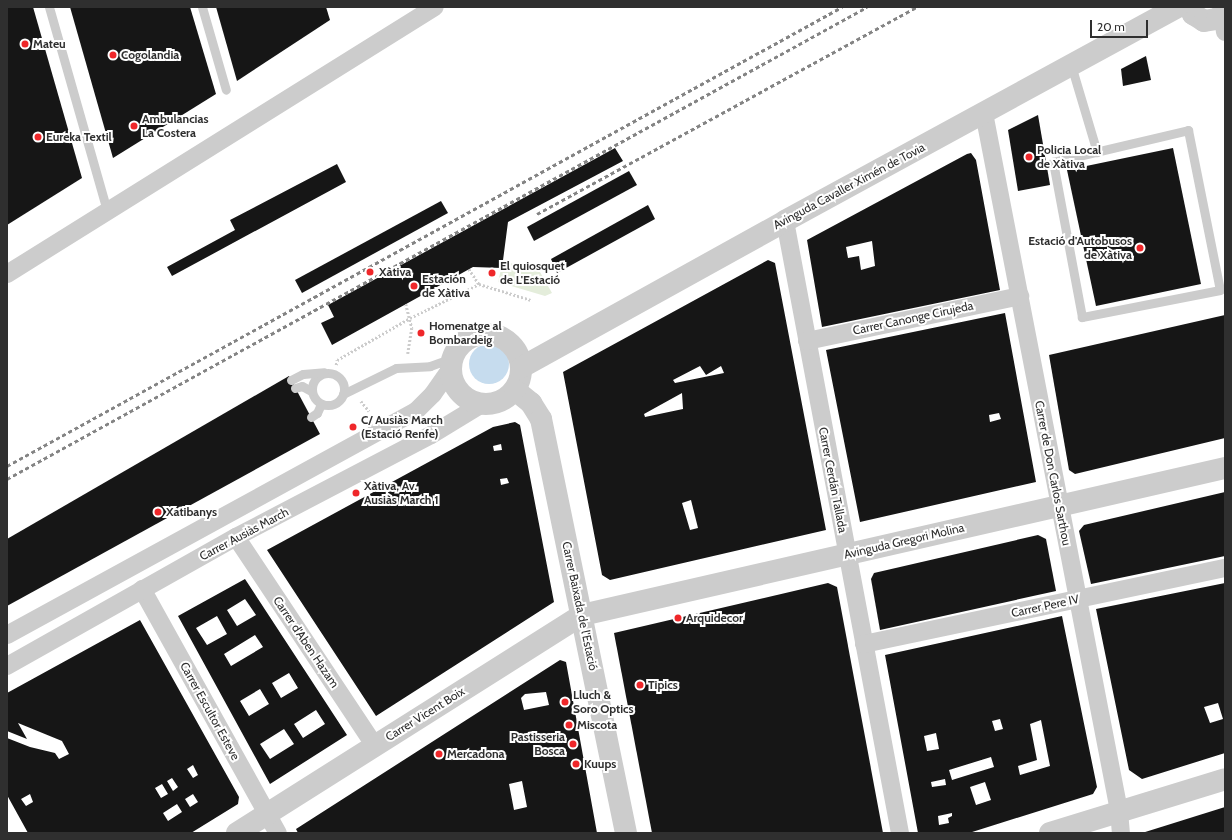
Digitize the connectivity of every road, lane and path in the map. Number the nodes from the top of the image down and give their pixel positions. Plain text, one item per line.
1 (49, 7) edge
2 (202, 7) edge
3 (435, 7) edge
4 (1178, 7) edge
5 (1190, 7) edge
6 (1224, 20) edge
7 (1071, 65) junction
8 (226, 90) dead end
9 (984, 113) junction
10 (1097, 152) junction
11 (107, 210) junction
12 (784, 221) junction
13 (469, 269) dead end
14 (7, 274) edge
15 (479, 284) junction
16 (1020, 296) junction
17 (531, 300) dead end
18 (406, 304) dead end
19 (410, 318) junction
20 (807, 341) junction
21 (408, 354) dead end
22 (451, 364) junction
23 (336, 365) dead end
24 (522, 367) junction
25 (327, 372) junction
26 (341, 379) junction
27 (360, 385) junction
28 (515, 390) junction
29 (311, 391) junction
30 (344, 394) junction
31 (361, 400) dead end
32 (321, 404) junction
33 (482, 404) junction
34 (369, 411) dead end
35 (311, 416) dead end
36 (1225, 468) edge
37 (1059, 507) junction
38 (236, 537) junction
39 (847, 554) junction
40 (1225, 568) edge
41 (142, 589) junction
42 (1078, 600) junction
43 (582, 615) junction
44 (7, 635) edge
45 (864, 644) junction
46 (7, 666) edge
47 (375, 746) junction
48 (1225, 779) edge
49 (1119, 811) junction
50 (267, 814) junction
51 (237, 833) edge
52 (278, 833) edge
53 (626, 833) edge
54 (900, 833) edge
55 (1050, 833) edge
56 (1121, 833) edge

1 - 11 lane
2 - 8 lane
3 - 11 street
4 - 7 street, Avinguda Cavaller Ximén de Tovia
5 - 6 street
7 - 9 street, Avinguda Cavaller Ximén de Tovia
7 - 10 lane
9 - 12 street, Avinguda Cavaller Ximén de Tovia
9 - 16 street, Carrer de Don Carlos Sarthou
10 - 10 lane
11 - 14 street
12 - 20 street, Carrer Cerdán Tallada
12 - 24 street, Avinguda Cavaller Ximén de Tovia
13 - 15 path
15 - 17 path
15 - 19 path
16 - 20 street, Carrer Canonge Cirujeda
16 - 37 street, Carrer de Don Carlos Sarthou
18 - 19 path
19 - 21 path
19 - 23 path
20 - 39 street, Carrer Cerdán Tallada
22 - 24 street
22 - 27 lane
22 - 33 street
22 - 44 street, Carrer Ausiàs March
24 - 28 street
25 - 26 lane
25 - 29 lane
25 - 29 lane
26 - 27 lane
26 - 30 lane
27 - 30 lane
28 - 33 street
28 - 43 street, Carrer Baixada de l'Estació
29 - 32 lane
30 - 32 lane
31 - 34 path
32 - 35 lane
33 - 38 street, Carrer Ausiàs March
36 - 37 street, Avinguda Gregori Molina
37 - 39 street, Avinguda Gregori Molina
37 - 42 street, Carrer de Don Carlos Sarthou
38 - 41 street, Carrer Ausiàs March
38 - 47 street, Carrer d'Aben Hazam
39 - 43 street, Avinguda Gregori Molina
39 - 45 street, Carrer Cerdán Tallada
40 - 42 street, Carrer Pere IV
41 - 46 street, Carrer Ausiàs March
41 - 50 street, Carrer Escultor Esteve
42 - 45 street, Carrer Pere IV
42 - 49 street, Carrer de Don Carlos Sarthou
43 - 47 street, Carrer Vicent Boix
43 - 53 street, Carrer Baixada de l'Estació
45 - 54 street, Carrer Cerdán Tallada
47 - 50 street, Carrer Vicent Boix
48 - 49 street
49 - 55 street
49 - 56 street, Carrer de Don Carlos Sarthou
50 - 51 street, Carrer Vicent Boix
50 - 52 street, Carrer Escultor Esteve

